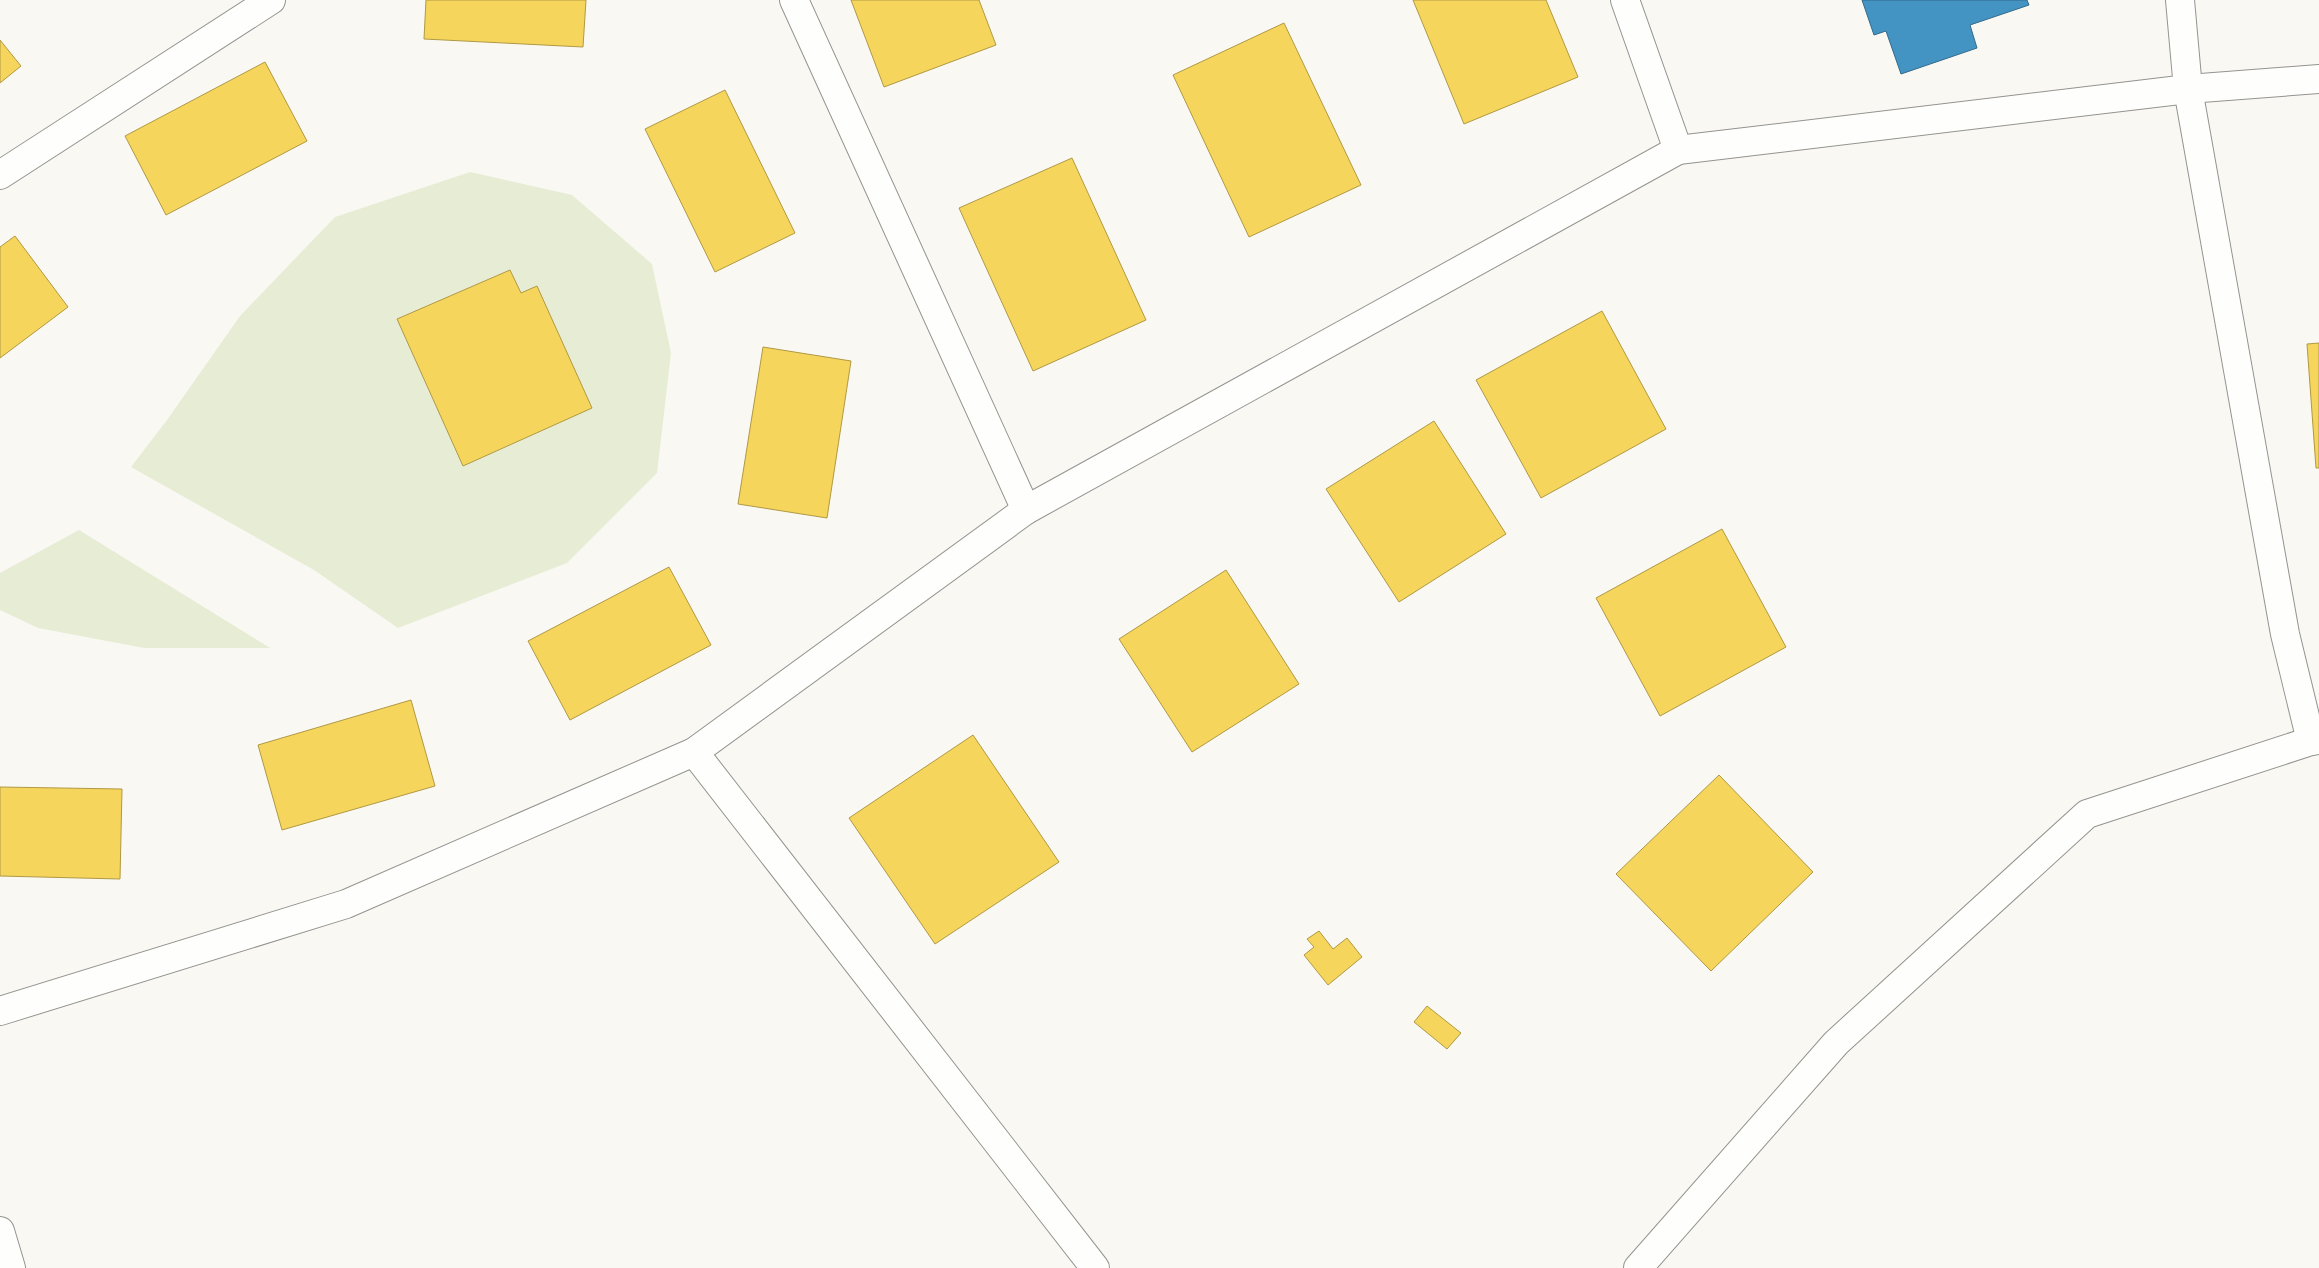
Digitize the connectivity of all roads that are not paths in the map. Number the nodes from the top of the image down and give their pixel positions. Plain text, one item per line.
1 (271, 0) edge
2 (794, 0) edge
3 (1625, 0) edge
4 (2180, 0) edge
5 (2319, 79) edge
6 (2188, 89) junction
7 (1678, 150) junction
8 (0, 175) edge
9 (1026, 510) junction
10 (2315, 740) edge
11 (694, 752) junction
12 (0, 1011) edge
13 (0, 1231) edge
14 (10, 1268) edge
15 (1095, 1268) edge
16 (1638, 1268) edge

1 - 8 street
2 - 9 street
3 - 7 street
4 - 6 street
5 - 6 street
6 - 7 street
6 - 10 street
7 - 9 street
9 - 11 street
10 - 16 street
11 - 12 street
11 - 15 street
13 - 14 street

